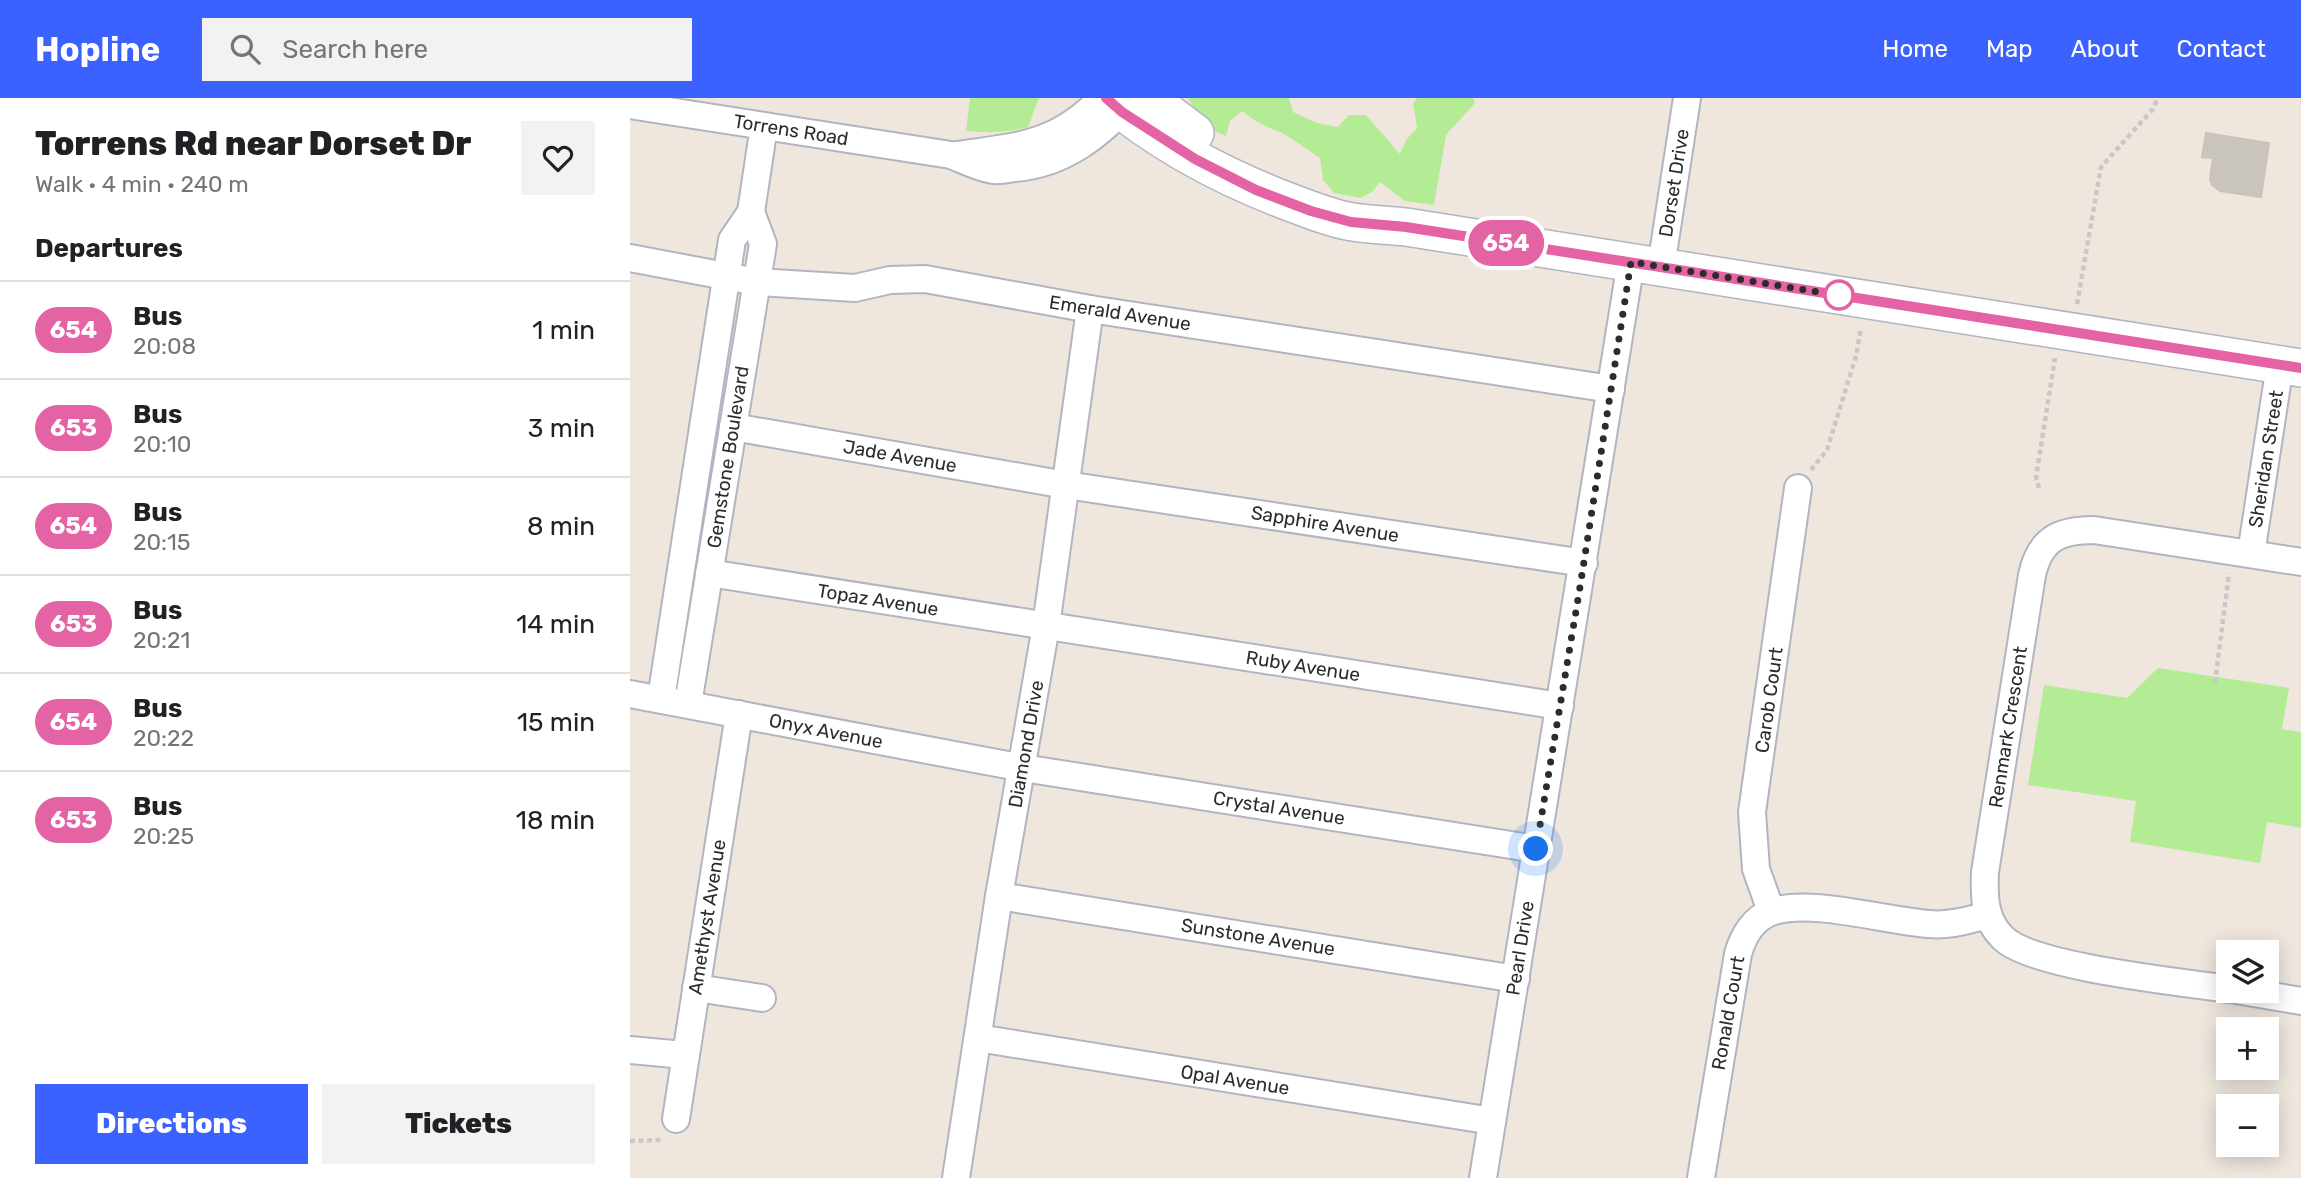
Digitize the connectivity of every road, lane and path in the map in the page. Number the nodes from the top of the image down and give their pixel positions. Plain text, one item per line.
1 (1687, 98) edge
2 (2158, 98) edge
3 (1123, 101) edge
4 (630, 105) edge
5 (764, 126) junction
6 (751, 212) junction
7 (630, 258) edge
8 (1646, 265) junction
9 (726, 275) junction
10 (757, 282) junction
11 (2077, 304) dead end
12 (1090, 309) junction
13 (1861, 327) dead end
14 (2055, 358) dead end
15 (2290, 366) edge
16 (1611, 389) junction
17 (733, 426) junction
18 (1066, 485) junction
19 (1798, 488) joint
20 (2039, 488) dead end
21 (2251, 554) junction
22 (2301, 562) edge
23 (1584, 563) junction
24 (2217, 572) dead end
25 (709, 573) junction
26 (1046, 626) junction
27 (2215, 683) dead end
28 (630, 694) edge
29 (661, 699) junction
30 (688, 704) junction
31 (1560, 706) junction
32 (739, 714) junction
33 (1023, 768) junction
34 (1536, 849) junction
35 (999, 896) junction
36 (1771, 911) junction
37 (1988, 915) junction
38 (1516, 979) junction
39 (2216, 987) edge
40 (696, 988) junction
41 (2279, 997) edge
42 (762, 998) dead end
43 (2301, 1001) edge
44 (978, 1038) junction
45 (630, 1049) edge
46 (684, 1055) junction
47 (676, 1119) dead end
48 (1492, 1121) junction
49 (956, 1178) edge
50 (1483, 1178) edge
51 (1701, 1178) edge

1 - 8 street, Dorset Drive
2 - 11 path
3 - 5 street, Torrens Road
3 - 8 main road, Torrens Road
4 - 5 street, Torrens Road
5 - 6 street, Gemstone Boulevard
6 - 9 street, Gemstone Boulevard
6 - 10 street, Gemstone Boulevard
7 - 9 street, Emerald Avenue
8 - 15 main road, Torrens Road
8 - 16 street, Pearl Drive
9 - 10 street, Emerald Avenue
9 - 29 street, Gemstone Boulevard
10 - 12 street, Emerald Avenue
10 - 17 street, Gemstone Boulevard
12 - 16 street, Emerald Avenue
12 - 18 street, Diamond Drive
13 - 19 path
14 - 20 path
15 - 21 street, Sheridan Street
16 - 23 street, Pearl Drive
17 - 18 street, Jade Avenue
17 - 25 street, Gemstone Boulevard
18 - 23 street, Sapphire Avenue
18 - 26 street, Diamond Drive
19 - 36 street, Carob Court
21 - 22 street, Renmark Crescent
21 - 37 street, Renmark Crescent
23 - 31 street, Pearl Drive
24 - 27 path
25 - 26 street, Topaz Avenue
25 - 30 street, Gemstone Boulevard
26 - 31 street, Ruby Avenue
26 - 33 street, Diamond Drive
28 - 29 street, Onyx Avenue
29 - 30 street, Onyx Avenue
30 - 32 street, Onyx Avenue
31 - 34 street, Pearl Drive
32 - 33 street, Onyx Avenue
32 - 40 street, Amethyst Avenue
33 - 34 street, Crystal Avenue
33 - 35 street, Diamond Drive
34 - 38 street, Pearl Drive
35 - 38 street, Sunstone Avenue
35 - 44 street, Diamond Drive
36 - 37 street
36 - 51 street, Ronald Court
37 - 39 street
38 - 48 street, Pearl Drive
40 - 42 street
40 - 46 street, Amethyst Avenue
41 - 43 street
44 - 48 street, Opal Avenue
44 - 49 street, Diamond Drive
45 - 46 street
46 - 47 street, Amethyst Avenue
48 - 50 street, Pearl Drive

